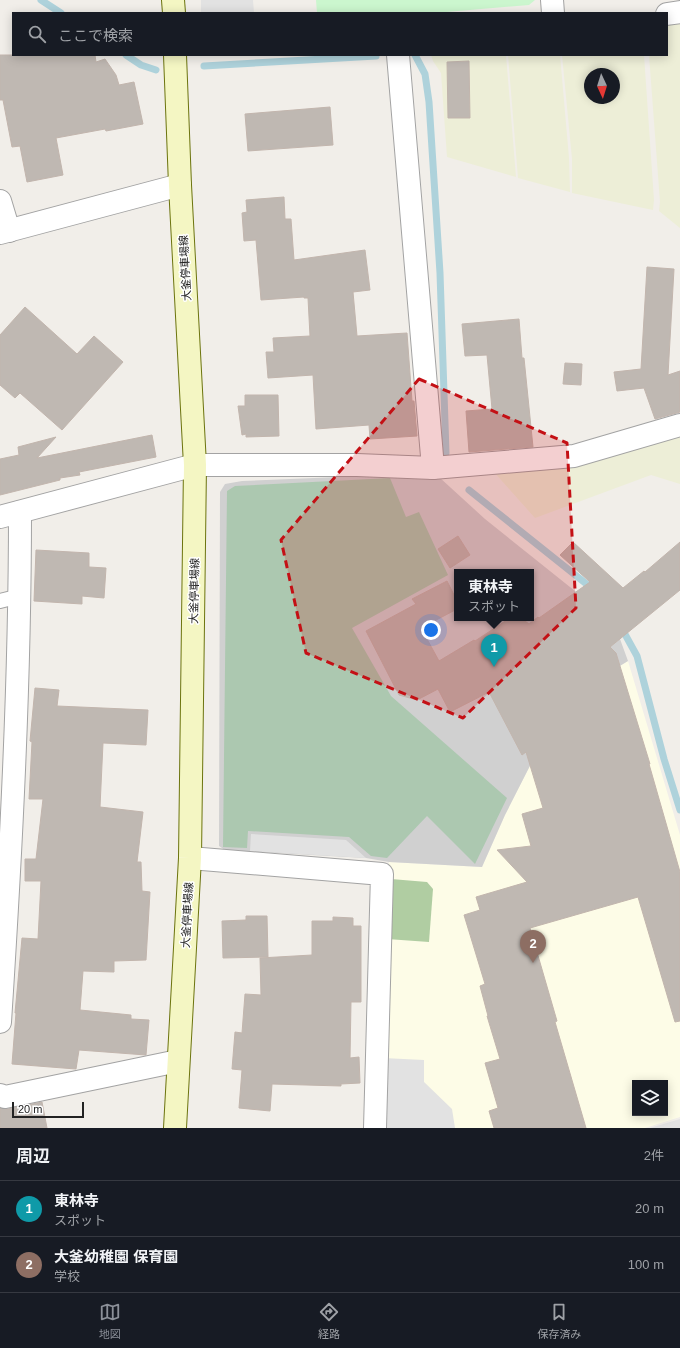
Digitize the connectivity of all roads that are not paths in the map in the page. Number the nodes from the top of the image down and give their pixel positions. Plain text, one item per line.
1 (173, 0) edge
2 (552, 0) edge
3 (174, 12) edge
4 (554, 12) edge
5 (680, 12) edge
6 (668, 14) edge
7 (175, 56) edge
8 (398, 56) edge
9 (180, 185) junction
10 (0, 201) edge
11 (4, 232) edge
12 (680, 426) edge
13 (195, 465) junction
14 (433, 468) junction
15 (10, 514) edge
16 (10, 599) edge
17 (8, 744) edge
18 (190, 858) junction
19 (4, 917) edge
20 (0, 1022) edge
21 (178, 1061) junction
22 (0, 1095) edge
23 (175, 1128) edge
24 (375, 1128) edge

1 - 3 main road
2 - 4 street
5 - 6 street
7 - 9 main road, 大釜停車場線
8 - 14 street
9 - 11 street
9 - 13 main road, 大釜停車場線
10 - 11 street
12 - 14 street
13 - 14 street
13 - 15 street
13 - 18 main road, 大釜停車場線
15 - 16 street
16 - 17 street
17 - 19 street
18 - 21 main road, 大釜停車場線
18 - 24 street
19 - 20 street
21 - 22 street
21 - 23 main road, 大釜停車場線

